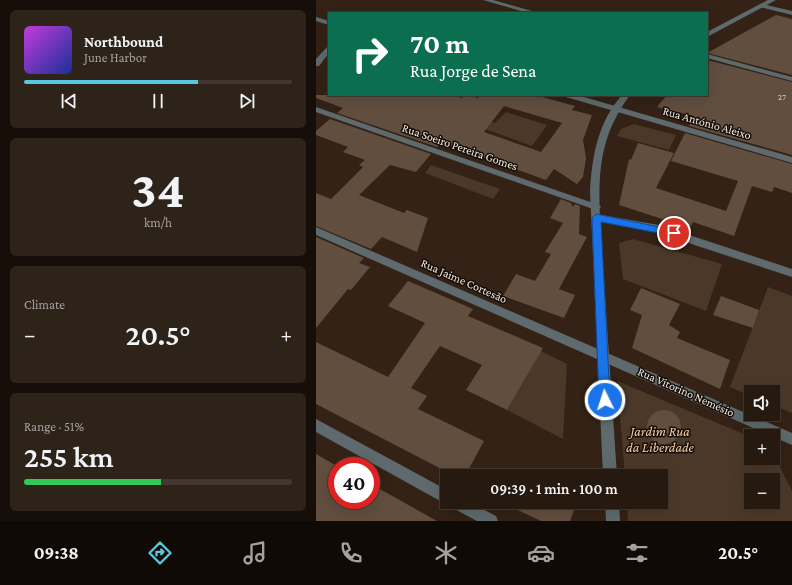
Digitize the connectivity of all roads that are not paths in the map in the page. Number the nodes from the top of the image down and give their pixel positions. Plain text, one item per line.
1 (486, 0) edge
2 (773, 0) edge
3 (762, 6) junction
4 (532, 12) edge
5 (792, 12) edge
6 (316, 19) edge
7 (328, 23) edge
8 (708, 34) edge
9 (328, 49) edge
10 (708, 56) edge
11 (316, 64) edge
12 (792, 79) edge
13 (572, 96) edge
14 (625, 96) edge
15 (316, 109) edge
16 (614, 109) junction
17 (792, 160) edge
18 (596, 212) junction
19 (316, 231) edge
20 (792, 273) edge
21 (602, 355) junction
22 (316, 425) edge
23 (792, 439) edge
24 (610, 469) edge
25 (440, 493) edge
26 (469, 509) edge
27 (612, 509) edge
28 (492, 521) edge
29 (613, 521) edge

1 - 4 street
2 - 3 street
3 - 5 street
3 - 8 street
6 - 7 street
9 - 11 street
10 - 12 street
13 - 16 street, Rua António Aleixo
14 - 16 street
15 - 18 street, Rua Soeiro Pereira Gomes
16 - 17 street, Rua António Aleixo
16 - 18 street
18 - 20 street, Rua Soeiro Pereira Gomes
18 - 21 street
19 - 21 street, Rua Jaime Cortesão
21 - 23 street, Rua Vitorino Nemésio
21 - 24 street
22 - 25 street
26 - 28 street
27 - 29 street

